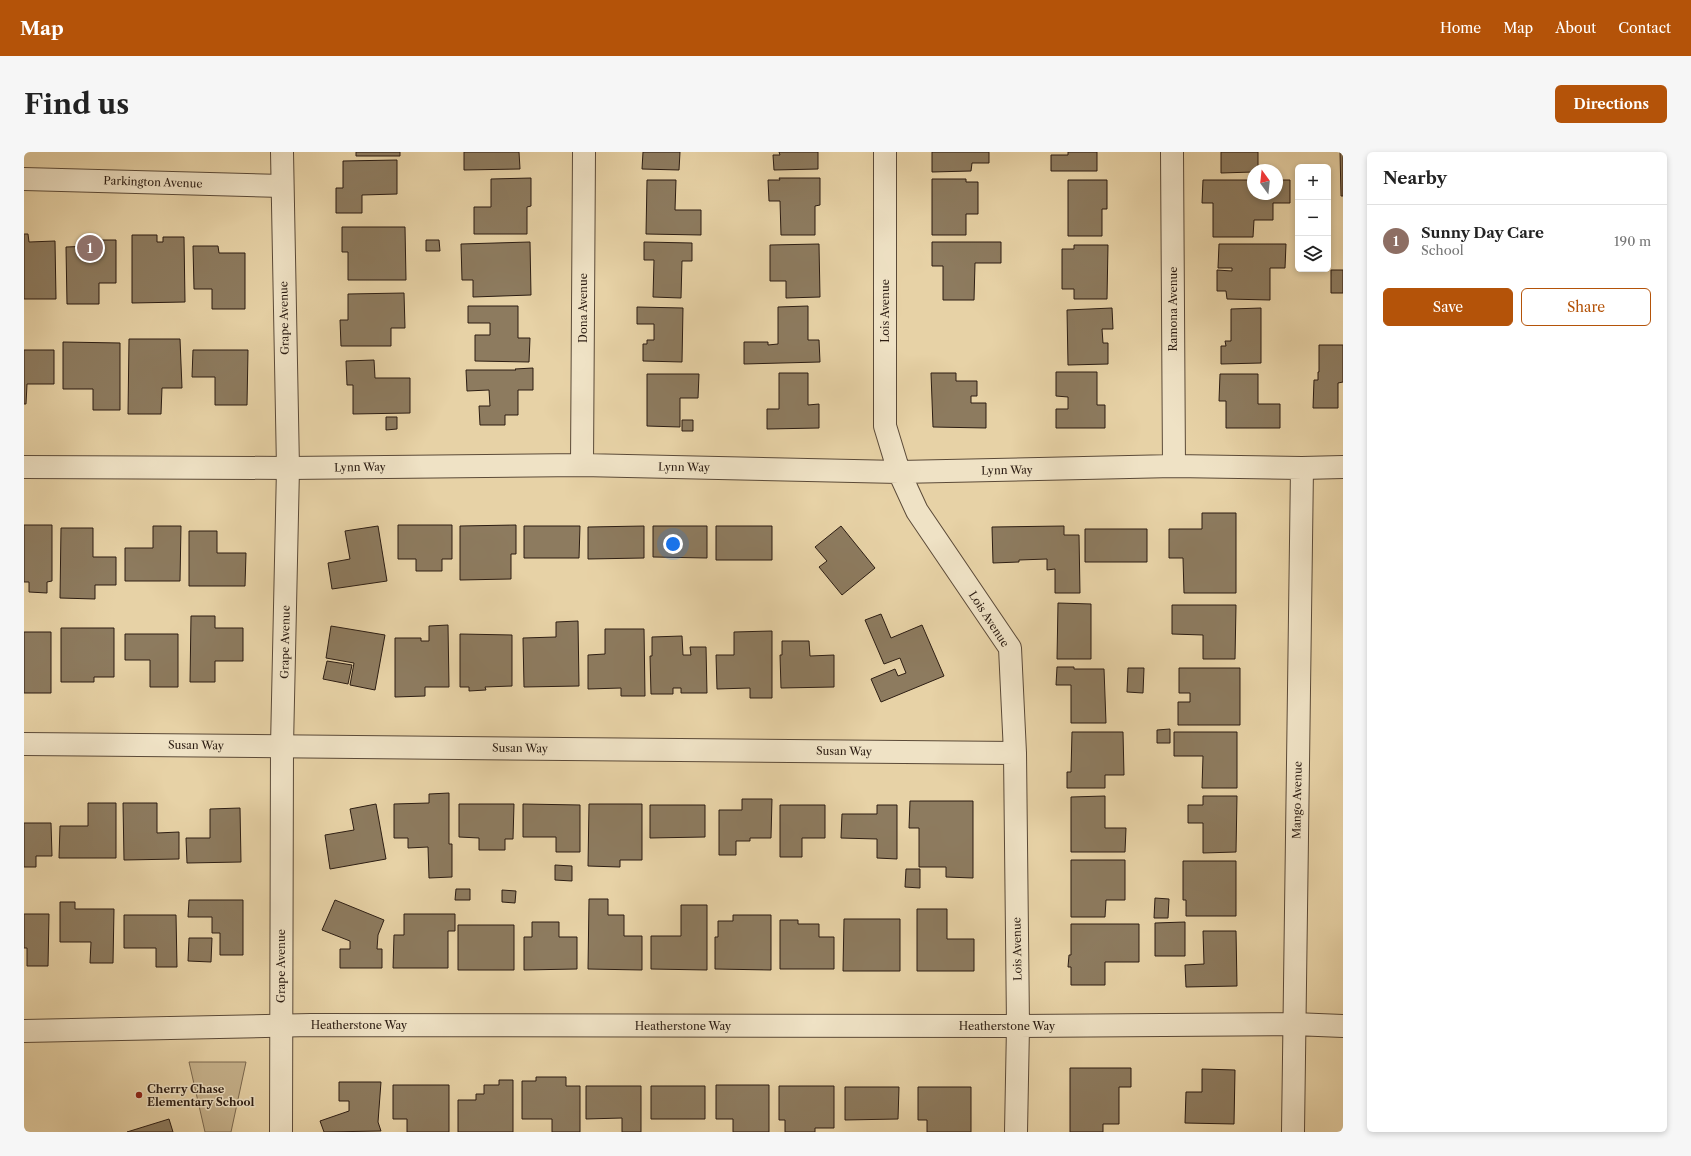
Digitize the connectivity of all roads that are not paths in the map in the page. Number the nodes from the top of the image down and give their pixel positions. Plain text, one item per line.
1 (282, 152) edge
2 (584, 152) edge
3 (885, 152) edge
4 (1172, 152) edge
5 (24, 179) edge
6 (282, 186) junction
7 (582, 465) junction
8 (1174, 466) junction
9 (24, 467) edge
10 (1343, 467) edge
11 (288, 468) junction
12 (1302, 468) junction
13 (899, 472) junction
14 (24, 744) edge
15 (282, 746) junction
16 (1015, 753) junction
17 (1294, 1024) junction
18 (280, 1025) junction
19 (1018, 1026) junction
20 (1343, 1026) edge
21 (24, 1031) edge
22 (281, 1132) edge
23 (1016, 1132) edge
24 (1293, 1132) edge

1 - 6 street, Grape Avenue
2 - 7 street, Dona Avenue
3 - 13 street, Lois Avenue
4 - 8 street, Ramona Avenue
5 - 6 street, Parkington Avenue
6 - 11 street, Grape Avenue
7 - 11 street, Lynn Way
7 - 13 street, Lynn Way
8 - 12 street, Lynn Way
8 - 13 street, Lynn Way
9 - 11 street, Lynn Way
10 - 12 street, Lynn Way
11 - 15 street, Grape Avenue
12 - 17 street, Mango Avenue
13 - 16 street, Lois Avenue
14 - 15 street, Susan Way
15 - 16 street, Susan Way
15 - 18 street, Grape Avenue
16 - 19 street, Lois Avenue
17 - 19 street, Heatherstone Way
17 - 20 street, Heatherstone Way
17 - 24 street, Mango Avenue
18 - 19 street, Heatherstone Way
18 - 21 street, Heatherstone Way
18 - 22 street, Grape Avenue
19 - 23 street, Lois Avenue

